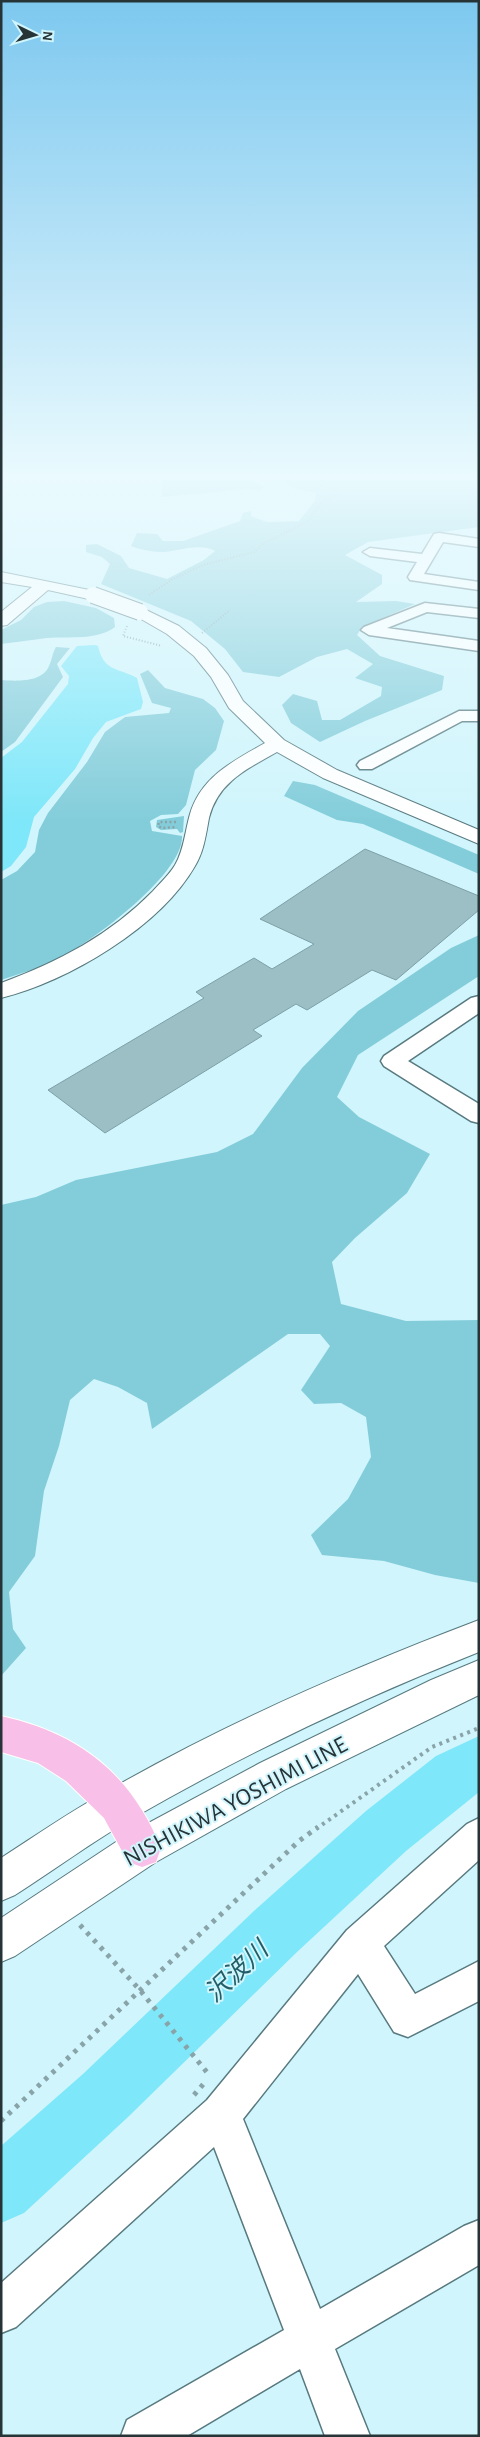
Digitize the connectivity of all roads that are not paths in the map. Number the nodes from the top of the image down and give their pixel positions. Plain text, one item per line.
1 (33, 594) edge
2 (87, 594) edge
3 (476, 594) edge
4 (471, 613) edge
5 (1, 621) edge
6 (479, 646) edge
7 (479, 716) edge
8 (277, 744) junction
9 (366, 765) dead end
10 (479, 838) edge
11 (1, 991) edge
12 (479, 1003) edge
13 (479, 1115) edge
14 (479, 1636) edge
15 (479, 1677) edge
16 (1, 1734) edge
17 (118, 1806) junction
18 (479, 1836) edge
19 (142, 1848) junction
20 (1, 1881) edge
21 (1, 1942) edge
22 (360, 1943) junction
23 (479, 1980) edge
24 (215, 2095) junction
25 (479, 2241) edge
26 (1, 2312) edge
27 (309, 2338) junction
28 (143, 2436) edge
29 (348, 2436) edge

1 - 5 street
2 - 8 street, bridge
3 - 4 street
4 - 6 street
7 - 9 street
8 - 10 street
8 - 11 street
12 - 13 street
14 - 17 street
15 - 19 street, NISHIKIWA YOSHIMI LINE
16 - 17 main road
17 - 19 main road
17 - 20 street
18 - 22 street
19 - 21 street, NISHIKIWA YOSHIMI LINE
22 - 23 street
22 - 24 street
24 - 26 street
24 - 27 street
25 - 27 street
27 - 28 street
27 - 29 street

